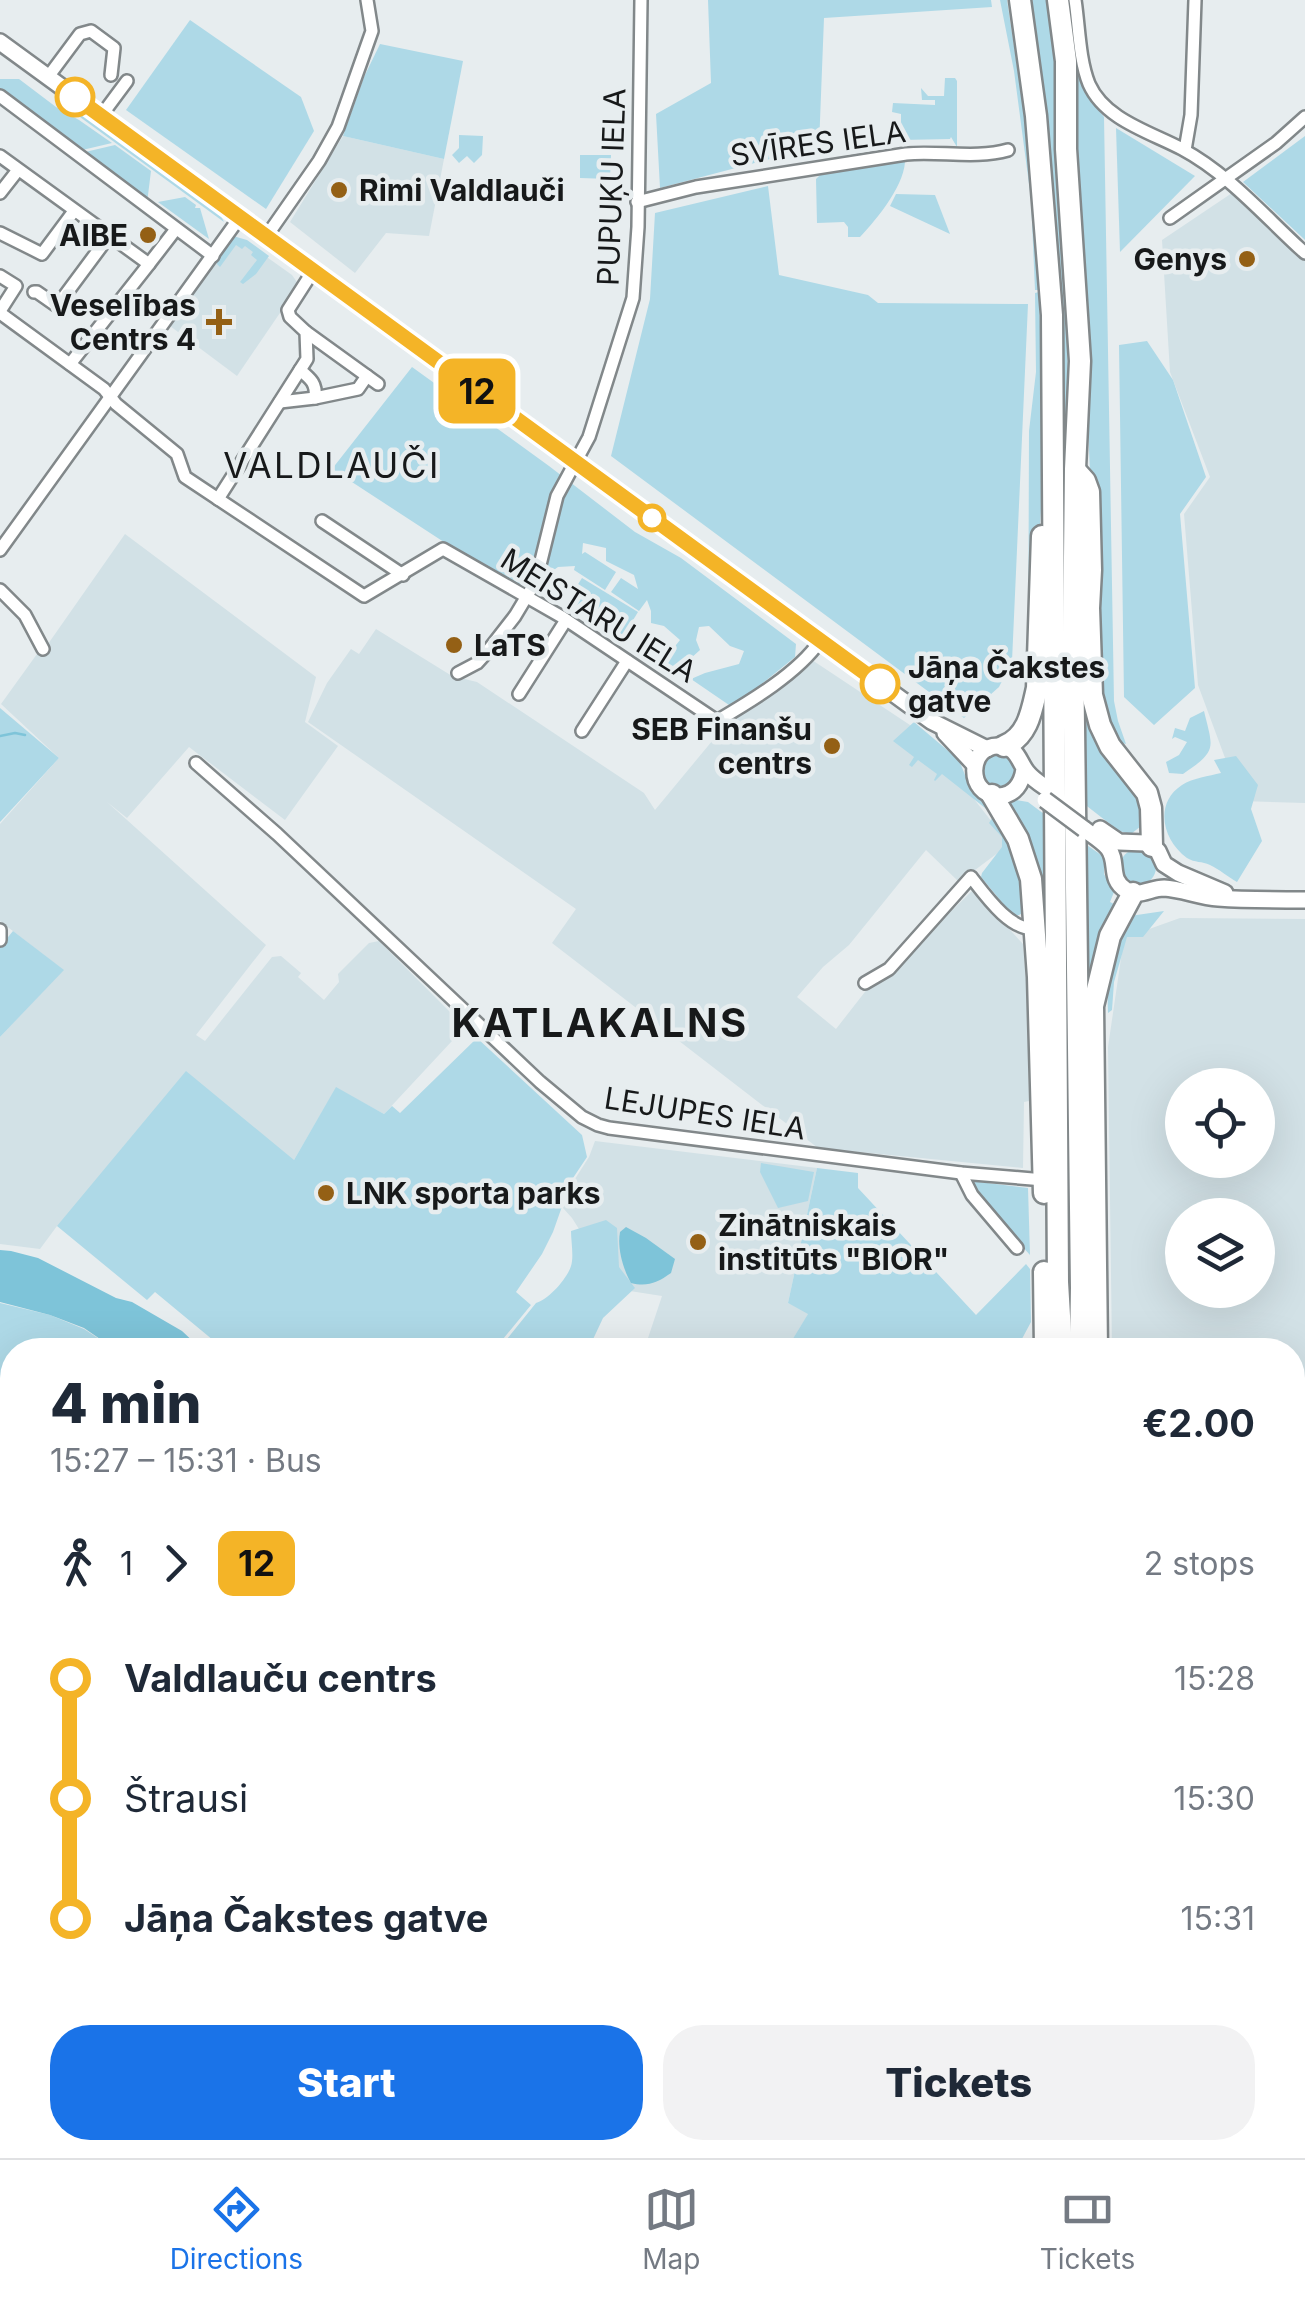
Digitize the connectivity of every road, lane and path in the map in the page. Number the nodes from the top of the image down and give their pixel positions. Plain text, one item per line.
1 (367, 0) edge
2 (641, 0) edge
3 (1020, 0) edge
4 (1058, 0) edge
5 (1075, 0) edge
6 (1195, 0) edge
7 (0, 42) edge
8 (110, 75) dead end
9 (48, 78) junction
10 (127, 81) dead end
11 (0, 96) edge
12 (101, 116) junction
13 (1305, 116) edge
14 (1008, 150) dead end
15 (1185, 150) junction
16 (0, 156) edge
17 (18, 170) junction
18 (1225, 179) junction
19 (0, 193) edge
20 (638, 202) junction
21 (74, 211) junction
22 (240, 217) junction
23 (1170, 218) dead end
24 (176, 229) junction
25 (0, 234) edge
26 (109, 236) junction
27 (266, 237) junction
28 (1305, 253) edge
29 (213, 256) junction
30 (149, 264) junction
31 (314, 271) junction
32 (0, 276) edge
33 (26, 289) junction
34 (0, 312) edge
35 (306, 332) junction
36 (70, 364) junction
37 (300, 370) junction
38 (367, 376) junction
39 (378, 384) dead end
40 (111, 396) junction
41 (316, 398) junction
42 (280, 402) junction
43 (576, 462) junction
44 (1075, 469) junction
45 (1052, 475) junction
46 (218, 499) junction
47 (322, 522) dead end
48 (0, 550) edge
49 (402, 574) junction
50 (0, 590) edge
51 (528, 596) junction
52 (566, 620) junction
53 (820, 641) junction
54 (43, 648) dead end
55 (627, 661) junction
56 (458, 673) dead end
57 (519, 694) dead end
58 (939, 726) junction
59 (582, 731) dead end
60 (996, 748) junction
61 (196, 762) dead end
62 (974, 765) junction
63 (1024, 769) junction
64 (1016, 789) junction
65 (1045, 794) junction
66 (992, 795) junction
67 (1084, 823) junction
68 (1130, 844) junction
69 (1158, 855) junction
70 (1114, 859) junction
71 (1154, 888) junction
72 (1132, 892) junction
73 (1238, 898) junction
74 (1305, 900) edge
75 (1035, 928) junction
76 (0, 930) edge
77 (0, 940) edge
78 (865, 983) dead end
79 (961, 1173) junction
80 (1044, 1180) junction
81 (1017, 1248) dead end
82 (1045, 1338) edge
83 (1061, 1338) edge
84 (1080, 1338) edge
85 (1097, 1338) edge

1 - 27 street
2 - 20 street, PUPUĶU IELA
3 - 45 highway
4 - 44 highway
5 - 15 street
6 - 15 street
7 - 9 main road
8 - 9 street
9 - 12 main road
10 - 12 street
11 - 24 street
12 - 22 main road
13 - 18 street
14 - 20 street, SVĪRES IELA
15 - 18 street
16 - 17 street
17 - 19 street
17 - 21 street
18 - 23 street
18 - 28 street
20 - 43 street, PUPUĶU IELA
21 - 25 street
21 - 26 street
22 - 27 main road
22 - 29 street
24 - 29 street
24 - 30 street
26 - 30 street
26 - 33 street
27 - 31 main road
29 - 40 street
30 - 36 street
31 - 35 street
31 - 43 main road
32 - 33 street
33 - 34 street
34 - 36 street
35 - 37 street
35 - 38 street
36 - 40 street
37 - 41 street
37 - 42 street
38 - 39 street
38 - 41 street
40 - 46 street
40 - 48 street
41 - 42 street
42 - 46 street
43 - 51 street, PUPUĶU IELA
43 - 53 main road
44 - 69 highway
44 - 84 highway
45 - 60 highway
45 - 83 highway
46 - 49 street
47 - 49 street
49 - 51 street, MEISTARU IELA
50 - 54 street
51 - 52 street, MEISTARU IELA
51 - 56 street, PUPUĶU IELA
52 - 55 street, MEISTARU IELA
52 - 57 street
53 - 55 street, MEISTARU IELA
53 - 58 main road
55 - 59 street
58 - 60 main road
58 - 62 main road
60 - 62 main road
60 - 63 main road
61 - 79 street, LEJUPES IELA
62 - 66 main road
63 - 64 main road
63 - 65 main road
64 - 65 main road
64 - 66 main road
65 - 67 main road
66 - 75 highway
67 - 68 main road
67 - 70 main road
68 - 69 main road
68 - 70 main road
69 - 71 main road
69 - 73 main road
70 - 72 main road
71 - 72 main road
71 - 73 main road
72 - 85 highway
73 - 74 main road
75 - 78 street
75 - 80 highway
76 - 77 street
79 - 80 street, LEJUPES IELA
79 - 81 street
80 - 82 highway

